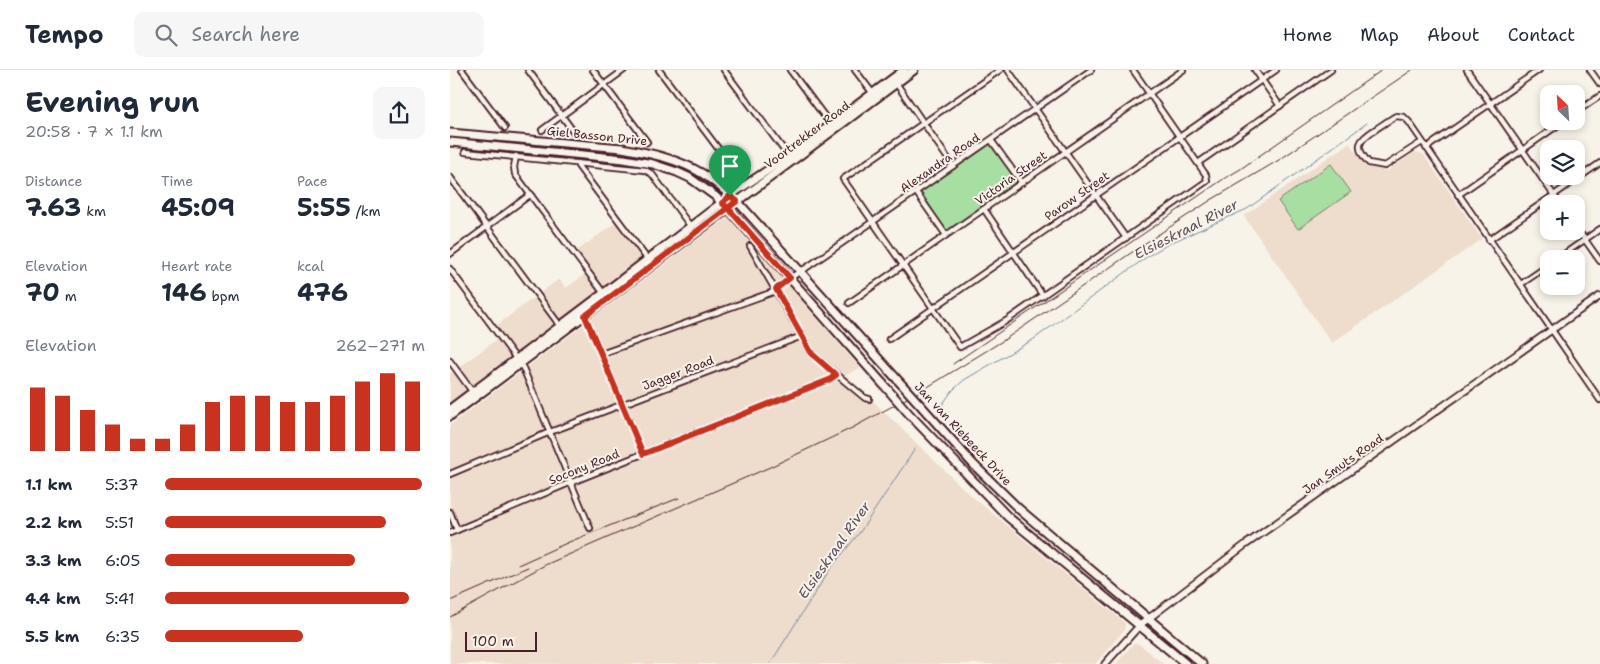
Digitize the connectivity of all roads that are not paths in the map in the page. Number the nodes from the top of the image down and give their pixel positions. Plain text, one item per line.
1 (462, 70) edge
2 (528, 70) edge
3 (593, 70) edge
4 (624, 70) edge
5 (658, 70) edge
6 (724, 70) edge
7 (790, 70) edge
8 (855, 70) edge
9 (904, 70) edge
10 (914, 70) edge
11 (1000, 70) edge
12 (1008, 70) edge
13 (1091, 70) edge
14 (1133, 70) edge
15 (1183, 70) edge
16 (1255, 70) edge
17 (1276, 70) edge
18 (1331, 70) edge
19 (1467, 70) edge
20 (1539, 70) edge
21 (1590, 70) edge
22 (1262, 80) junction
23 (894, 81) junction
24 (1600, 84) edge
25 (604, 85) junction
26 (1150, 94) junction
27 (874, 95) junction
28 (1600, 96) edge
29 (1491, 104) junction
30 (1280, 106) junction
31 (1585, 106) edge
32 (1036, 109) junction
33 (562, 116) junction
34 (501, 122) junction
35 (923, 123) junction
36 (495, 127) dead end
37 (832, 127) junction
38 (506, 128) dead end
39 (542, 130) dead end
40 (1551, 130) edge
41 (450, 133) edge
42 (576, 134) dead end
43 (642, 136) junction
44 (1180, 137) junction
45 (636, 140) dead end
46 (991, 140) junction
47 (450, 142) edge
48 (647, 142) dead end
49 (1422, 142) junction
50 (1426, 148) junction
51 (1523, 150) junction
52 (720, 151) dead end
53 (465, 152) dead end
54 (1066, 152) junction
55 (516, 156) junction
56 (790, 158) junction
57 (1600, 162) edge
58 (578, 163) junction
59 (1198, 163) junction
60 (953, 166) junction
61 (450, 177) edge
62 (768, 178) junction
63 (1022, 183) junction
64 (916, 192) junction
65 (531, 194) junction
66 (1096, 195) junction
67 (1458, 195) junction
68 (1554, 195) joint
69 (730, 196) junction
70 (737, 201) junction
71 (1540, 205) edge
72 (725, 206) junction
73 (984, 209) junction
74 (752, 219) junction
75 (873, 222) junction
76 (487, 227) junction
77 (691, 227) junction
78 (1600, 229) edge
79 (946, 235) junction
80 (1126, 238) junction
81 (1585, 239) joint
82 (1489, 240) junction
83 (1584, 240) edge
84 (750, 246) dead end
85 (1570, 250) edge
86 (1013, 253) junction
87 (450, 254) edge
88 (1600, 261) edge
89 (650, 263) junction
90 (903, 266) junction
91 (450, 269) edge
92 (1540, 271) edge
93 (800, 272) junction
94 (790, 278) junction
95 (1521, 284) junction
96 (776, 289) junction
97 (606, 296) junction
98 (1043, 296) junction
99 (1600, 296) edge
100 (849, 303) dead end
101 (933, 308) junction
102 (583, 313) junction
103 (562, 328) junction
104 (1552, 330) junction
105 (802, 336) junction
106 (889, 339) dead end
107 (601, 354) junction
108 (450, 361) edge
109 (518, 361) junction
110 (836, 375) junction
111 (475, 394) junction
112 (869, 399) dead end
113 (1600, 400) edge
114 (623, 405) junction
115 (450, 409) edge
116 (450, 416) edge
117 (550, 432) junction
118 (643, 454) junction
119 (450, 474) edge
120 (571, 483) junction
121 (450, 512) edge
122 (590, 528) dead end
123 (458, 530) junction
124 (450, 533) edge
125 (1148, 619) junction
126 (1140, 625) junction
127 (1104, 664) edge
128 (1186, 664) edge
129 (1202, 664) edge

1 - 34 street
2 - 33 street
3 - 25 street
4 - 25 street
5 - 52 street
6 - 56 street
7 - 37 street
8 - 27 street
9 - 23 main road, Voortrekker Road
10 - 23 main road, Voortrekker Road
11 - 35 street
12 - 32 street
13 - 32 street, Alexandra Road
14 - 26 street
15 - 26 street, Victoria Street
16 - 22 street
17 - 22 street, Parow Street
18 - 30 street
19 - 29 street
20 - 29 street
21 - 24 street
22 - 30 street
22 - 44 street, Parow Street
23 - 27 main road, Voortrekker Road
23 - 35 street
25 - 33 street
25 - 43 street
26 - 44 street
26 - 54 street, Victoria Street
27 - 37 main road, Voortrekker Road
28 - 31 street
29 - 50 street
29 - 51 street
30 - 59 street
32 - 46 street, Alexandra Road
32 - 54 street
33 - 39 street
33 - 42 street
34 - 36 street
34 - 38 street
35 - 60 street
35 - 75 street
37 - 56 main road, Voortrekker Road
40 - 51 street
41 - 69 main road, Giel Basson Drive
43 - 45 street
43 - 48 street
44 - 59 street
44 - 66 street, Parow Street
46 - 60 street, Alexandra Road
46 - 63 street
47 - 72 main road, Giel Basson Drive
49 - 49 street
49 - 50 street
50 - 67 street
51 - 67 street
51 - 68 street
53 - 55 street
54 - 63 street, Victoria Street
54 - 66 street
55 - 58 street
55 - 65 street
56 - 62 main road, Voortrekker Road
56 - 69 main road, Voortrekker Road
57 - 68 street
58 - 77 street
58 - 89 street
59 - 80 street
60 - 64 street, Alexandra Road
61 - 76 street
62 - 70 main road, Voortrekker Road
62 - 74 main road
63 - 73 street, Victoria Street
64 - 75 street, Alexandra Road
64 - 79 street
65 - 76 street
65 - 97 street
66 - 80 street
66 - 86 street, Parow Street
67 - 82 street
69 - 70 main road, Jan van Riebeeck Drive
69 - 72 main road, Voortrekker Road
70 - 72 main road, Voortrekker Road
70 - 74 main road, Jan van Riebeeck Drive
71 - 82 street
72 - 77 main road, Voortrekker Road
72 - 89 main road, Voortrekker Road
72 - 94 main road, Jan van Riebeeck Drive
73 - 79 street, Victoria Street
73 - 86 street
74 - 93 main road, Jan van Riebeeck Drive
75 - 90 street
75 - 93 street, Alexandra Road
76 - 87 street
76 - 103 street
77 - 89 main road, Voortrekker Road
78 - 81 street
79 - 90 street, Victoria Street
80 - 98 street
81 - 88 street
82 - 95 street
83 - 85 street
84 - 96 street
86 - 98 street
86 - 101 street, Parow Street
89 - 97 main road, Voortrekker Road
90 - 100 street, Victoria Street
90 - 101 street
91 - 109 street
92 - 95 street
93 - 94 street, Alexandra Road
93 - 125 main road, Jan van Riebeeck Drive, bridge
94 - 96 street, Alexandra Road
94 - 126 main road, Jan van Riebeeck Drive, bridge
95 - 104 street
96 - 105 street
96 - 107 street, Alexandra Road
97 - 102 main road, Voortrekker Road
98 - 101 street
99 - 104 street, Jan Smuts Road
101 - 106 street, Parow Street
102 - 103 main road, Voortrekker Road
102 - 107 street
103 - 109 main road, Voortrekker Road
104 - 113 street
104 - 125 street, Jan Smuts Road
105 - 110 street
105 - 114 street, Jagger Road
107 - 114 street
108 - 111 street
109 - 111 main road, Voortrekker Road
109 - 117 street
110 - 112 street
110 - 118 street, Socony Road
111 - 115 main road, Voortrekker Road
111 - 116 main road, Voortrekker Road
114 - 117 street, Jagger Road
114 - 118 street
117 - 119 street, Jagger Road
117 - 120 street
118 - 120 street, Socony Road
120 - 122 street
120 - 123 street, Socony Road
121 - 123 street
123 - 124 street, Socony Road
125 - 126 street, Jan Smuts Road
125 - 129 main road, Jan van Riebeeck Drive
126 - 127 street, Jan Smuts Road
126 - 128 main road, Jan van Riebeeck Drive

